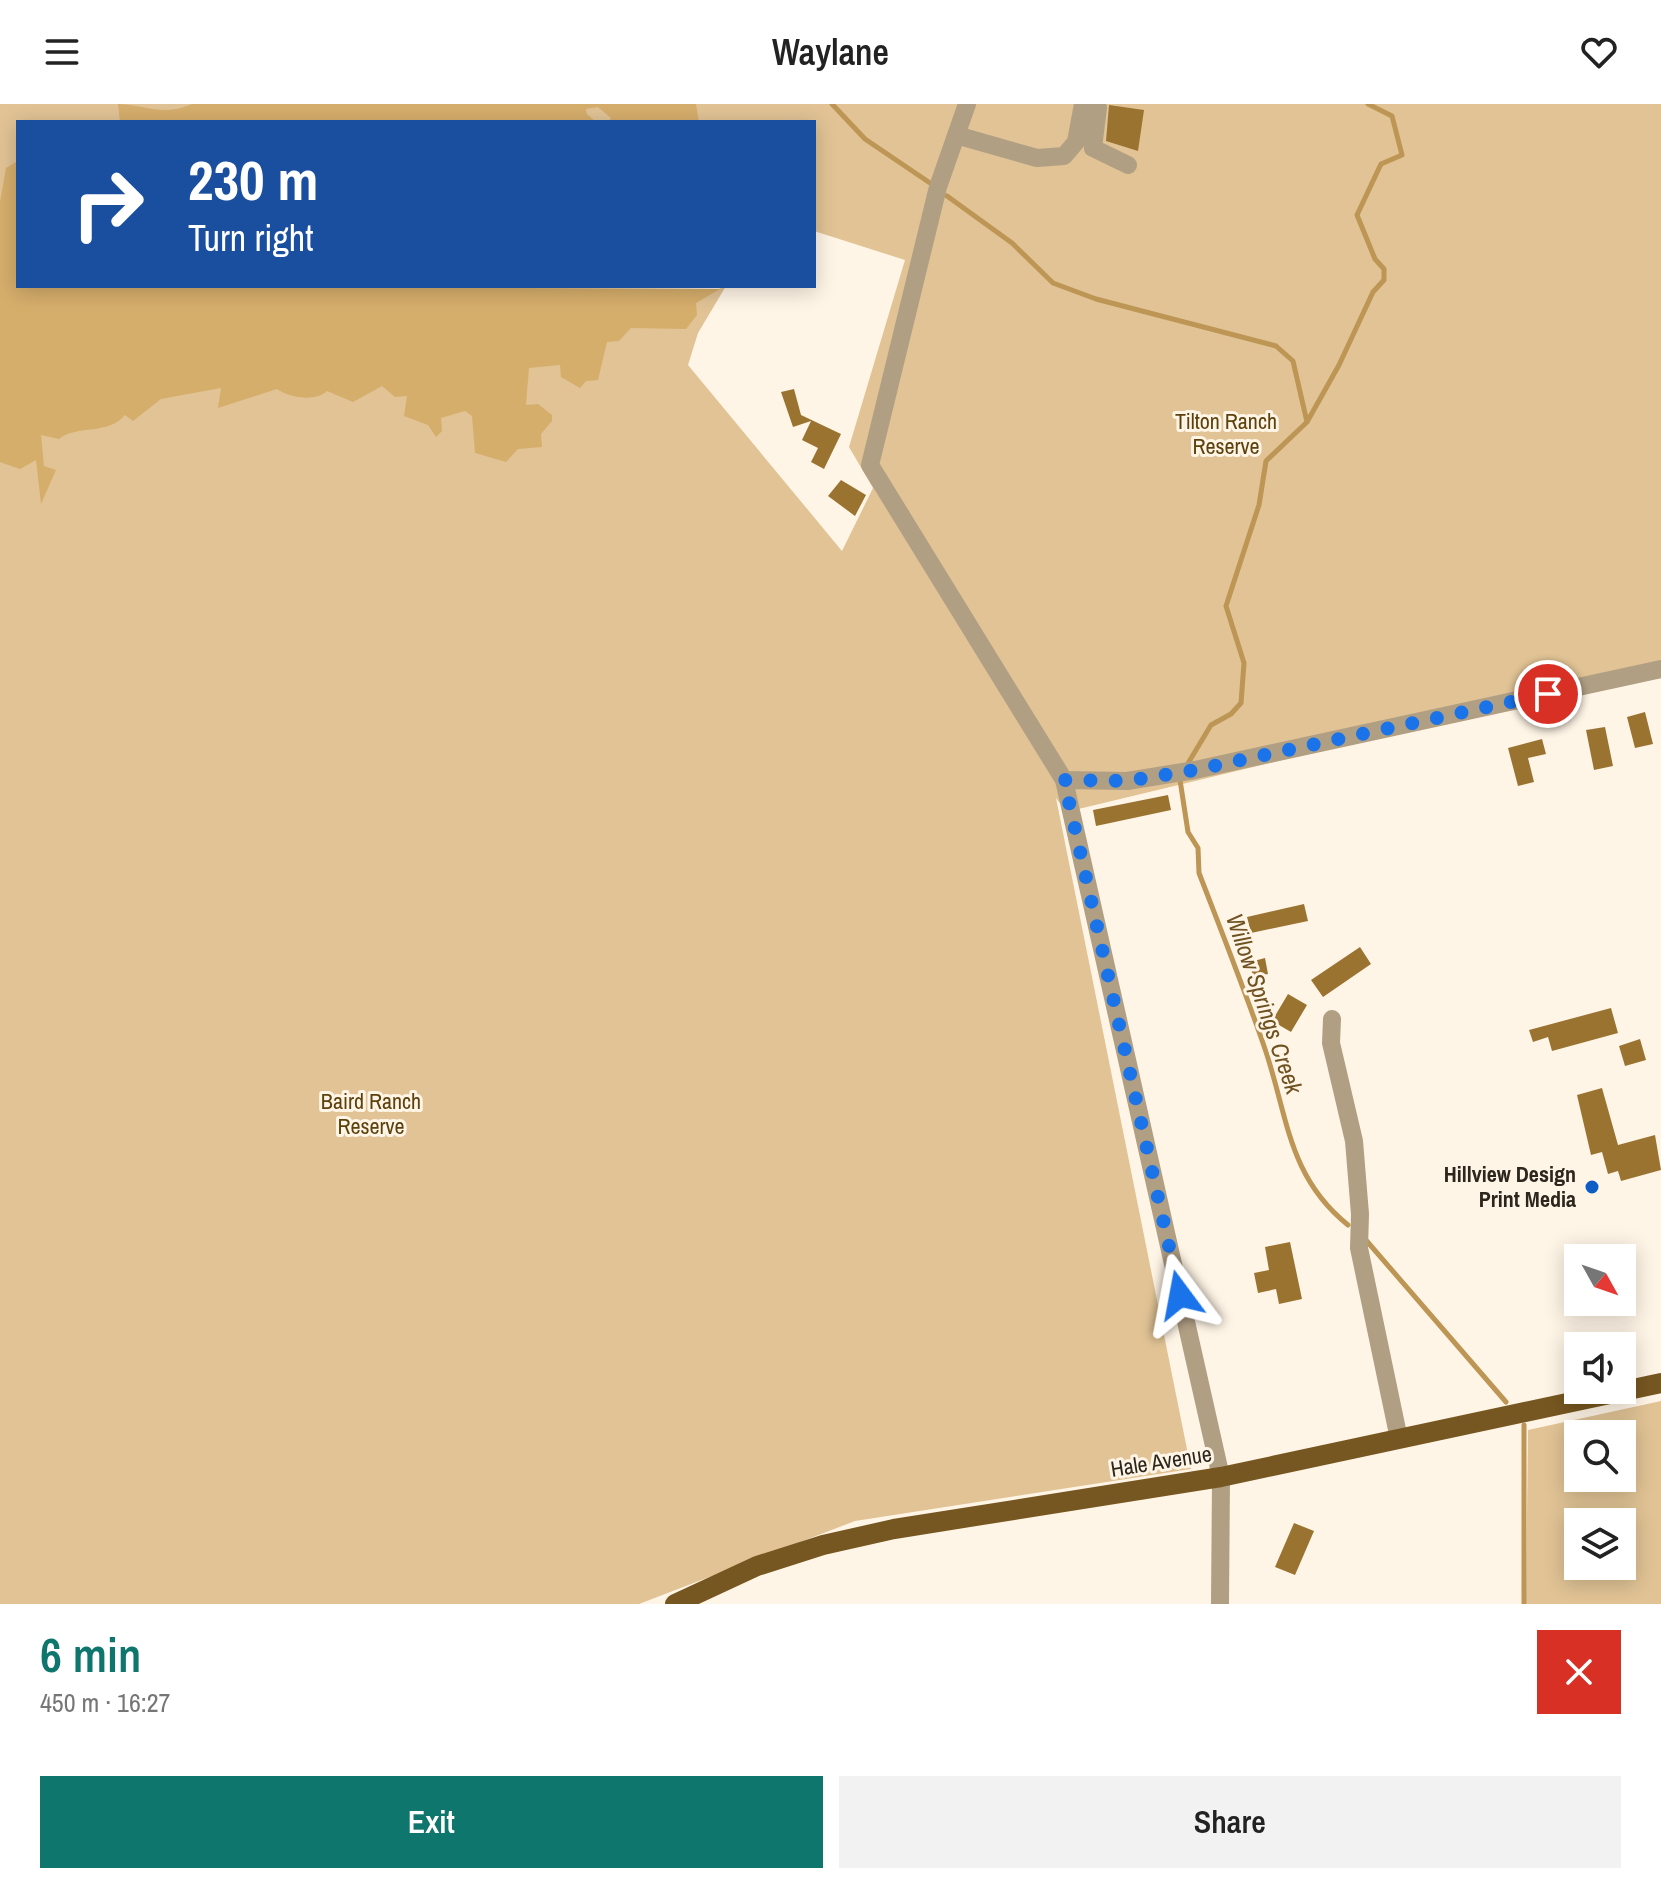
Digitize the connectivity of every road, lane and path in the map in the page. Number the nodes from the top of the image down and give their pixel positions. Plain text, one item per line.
1 (967, 104) edge
2 (1083, 104) edge
3 (1093, 104) edge
4 (956, 135) junction
5 (1128, 165) dead end
6 (1661, 669) edge
7 (1064, 780) junction
8 (1332, 1019) dead end
9 (1661, 1383) edge
10 (1399, 1439) junction
11 (1221, 1477) junction
12 (675, 1604) edge
13 (1220, 1604) edge

1 - 4 street
2 - 4 street
3 - 5 street
4 - 7 street
6 - 7 street
7 - 11 street
8 - 10 street
9 - 10 main road, Hale Avenue
10 - 11 main road, Hale Avenue
11 - 12 main road, Hale Avenue
11 - 13 street

